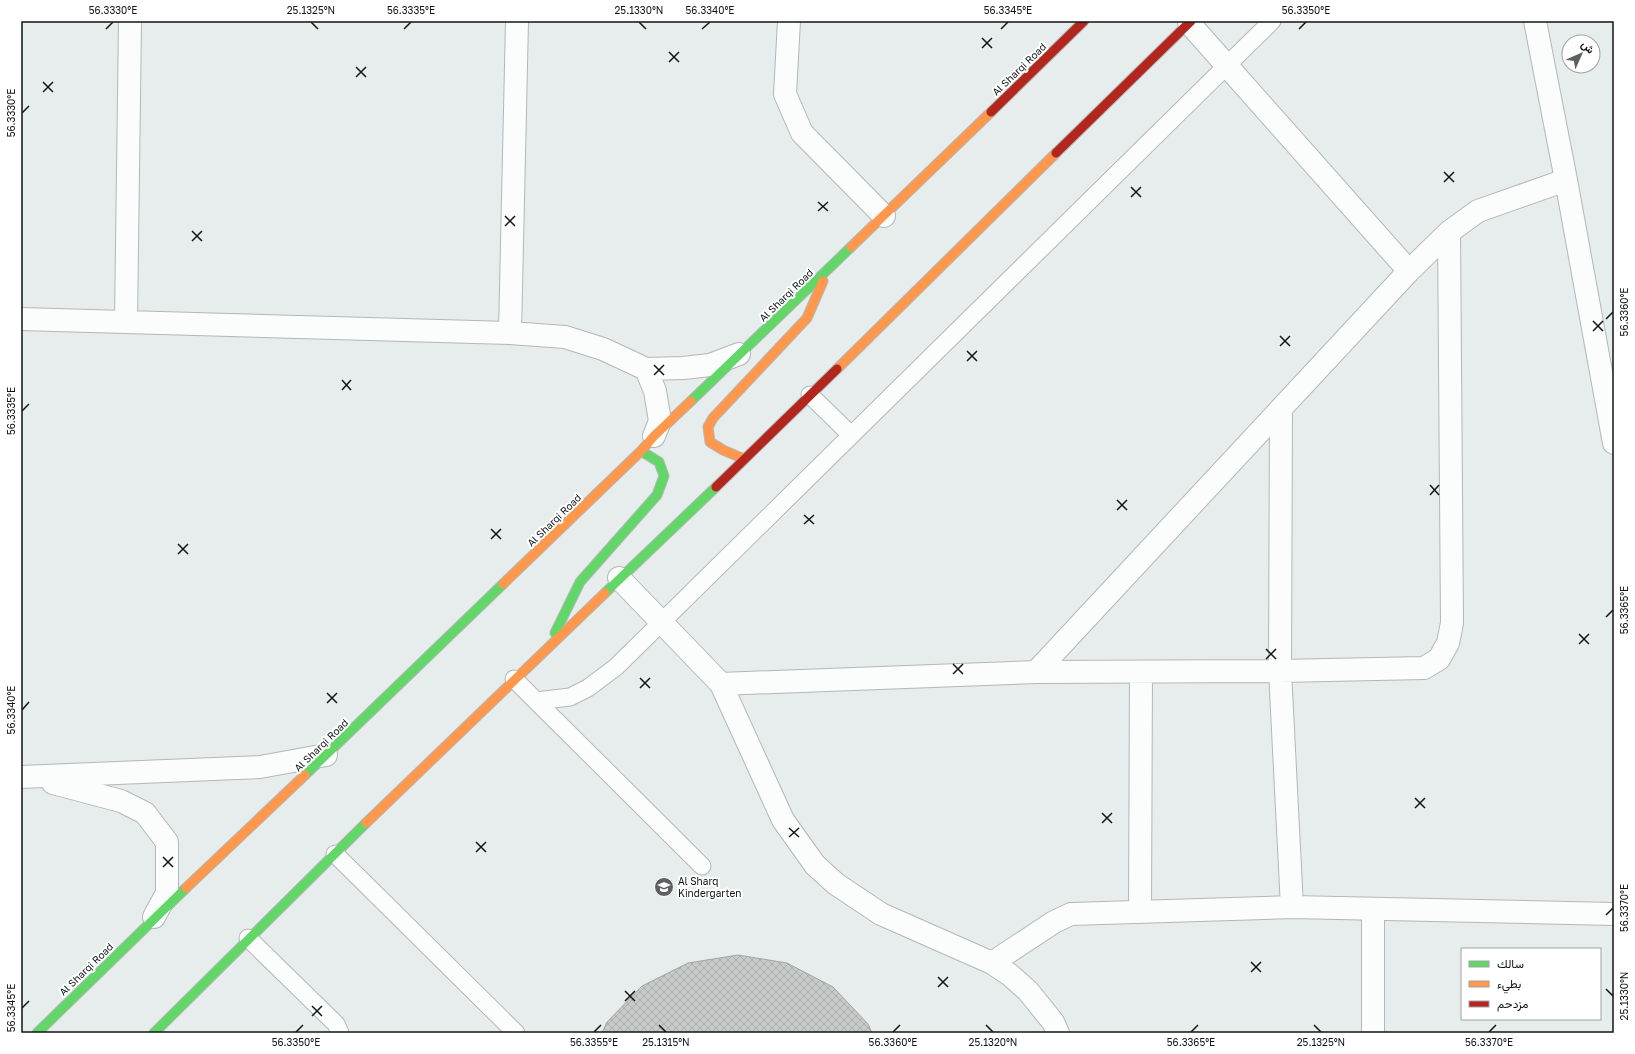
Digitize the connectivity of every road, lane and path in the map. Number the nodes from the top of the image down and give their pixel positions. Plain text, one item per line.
1 (130, 21) edge
2 (517, 21) edge
3 (789, 21) edge
4 (1084, 21) edge
5 (1272, 21) edge
6 (1535, 21) edge
7 (1190, 22) edge
8 (1226, 66) junction
9 (1566, 180) junction
10 (884, 216) junction
11 (1449, 232) junction
12 (828, 269) junction
13 (1409, 271) junction
14 (21, 319) edge
15 (126, 322) junction
16 (510, 333) junction
17 (739, 354) junction
18 (646, 369) junction
19 (810, 394) junction
20 (1281, 410) junction
21 (851, 435) junction
22 (648, 443) junction
23 (1614, 443) edge
24 (744, 459) junction
25 (619, 578) junction
26 (662, 622) junction
27 (547, 648) junction
28 (1280, 671) junction
29 (1036, 672) junction
30 (1141, 672) junction
31 (514, 679) junction
32 (721, 684) junction
33 (536, 701) junction
34 (326, 755) junction
35 (27, 778) edge
36 (335, 854) junction
37 (702, 866) dead end
38 (1292, 907) junction
39 (1373, 909) junction
40 (1140, 912) junction
41 (1614, 914) edge
42 (152, 920) junction
43 (248, 938) junction
44 (992, 963) junction
45 (37, 1033) edge
46 (154, 1033) edge
47 (340, 1033) edge
48 (516, 1033) edge
49 (1058, 1033) edge
50 (1373, 1033) edge

1 - 15 street
2 - 16 street
3 - 10 street
4 - 10 main road, Al Sharqi Road
5 - 8 lane
6 - 9 street
7 - 8 street
7 - 19 main road
8 - 13 street
8 - 21 lane
9 - 11 street
9 - 23 street
10 - 12 main road, Al Sharqi Road
11 - 13 street
11 - 28 street
12 - 17 main road, Al Sharqi Road
12 - 24 main road
13 - 20 street
14 - 15 street
15 - 16 street
16 - 18 street
17 - 18 street
17 - 22 main road, Al Sharqi Road
18 - 22 street
19 - 21 lane
19 - 24 main road
20 - 28 street
20 - 29 street
21 - 26 lane
22 - 27 main road
22 - 34 main road, Al Sharqi Road
24 - 25 main road
25 - 26 street
25 - 27 main road
26 - 32 street
26 - 33 lane
27 - 31 main road
28 - 30 street
28 - 38 street
29 - 30 street
29 - 32 street
30 - 40 street
31 - 33 lane
31 - 36 main road
32 - 44 street
33 - 37 lane
34 - 35 street
34 - 42 main road, Al Sharqi Road
35 - 42 street
36 - 43 main road
36 - 48 lane
38 - 39 street
38 - 40 street
39 - 41 street
39 - 50 street
40 - 44 street
42 - 45 main road, Al Sharqi Road
43 - 46 main road
43 - 47 lane
44 - 49 street

